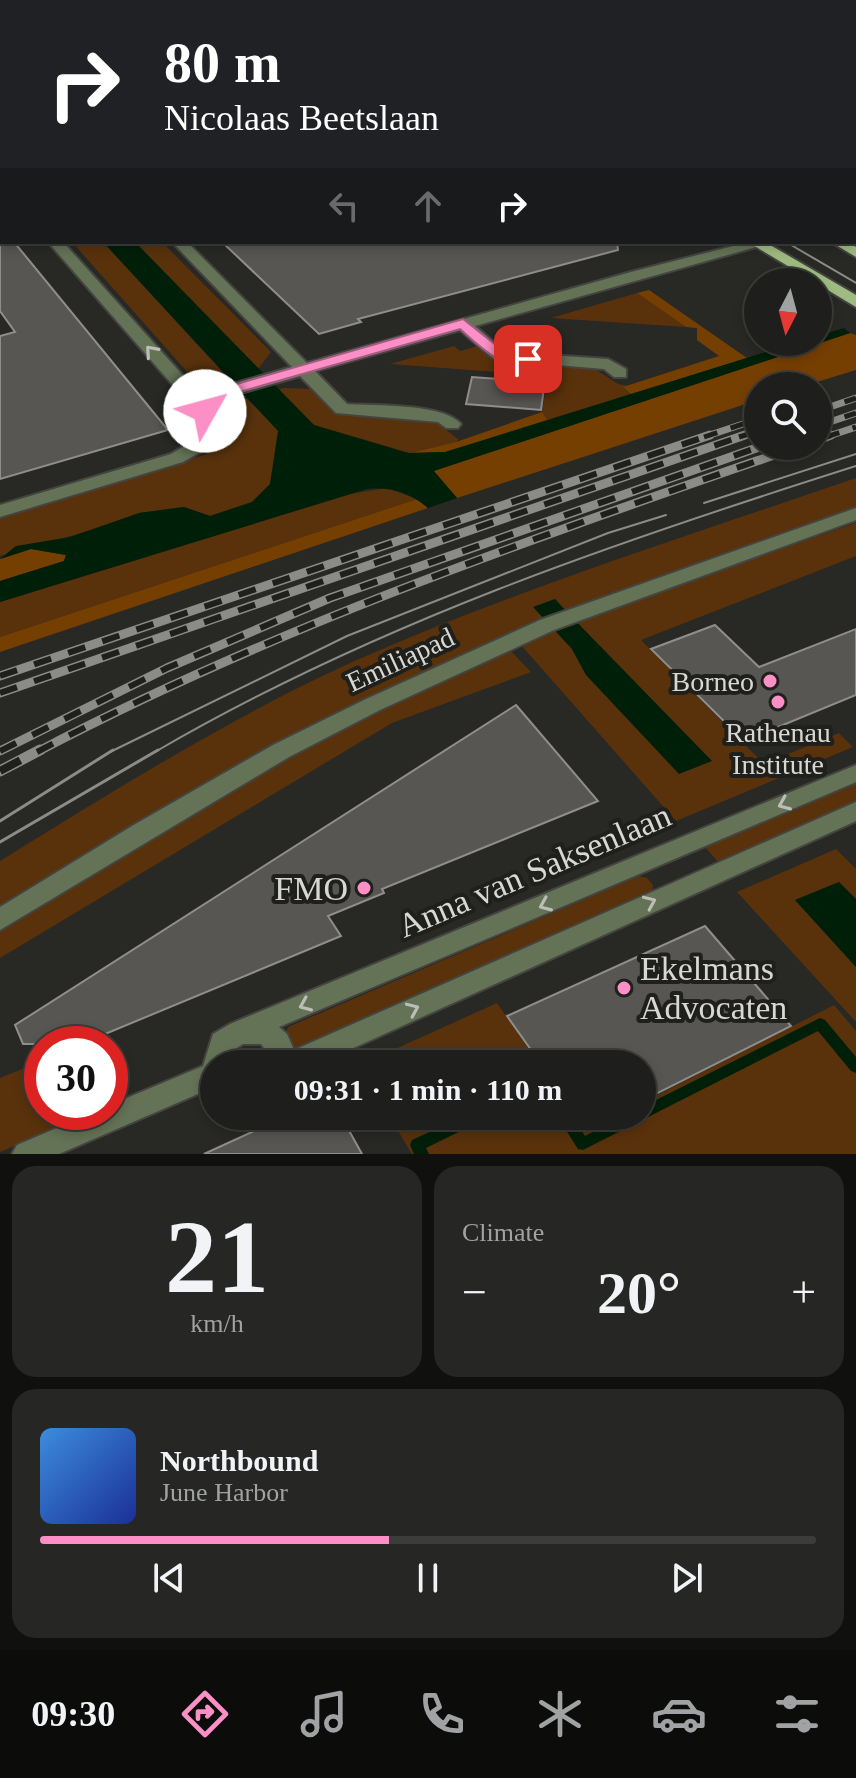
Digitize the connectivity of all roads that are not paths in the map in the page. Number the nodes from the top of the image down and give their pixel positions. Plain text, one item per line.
1 (57, 244) edge
2 (181, 244) edge
3 (757, 244) edge
4 (763, 244) edge
5 (856, 302) edge
6 (463, 324) junction
7 (306, 369) junction
8 (620, 373) dead end
9 (208, 402) junction
10 (452, 424) dead end
11 (0, 511) edge
12 (856, 514) edge
13 (856, 773) edge
14 (856, 811) edge
15 (0, 920) edge
16 (240, 1032) junction
17 (220, 1050) edge
18 (280, 1050) edge
19 (321, 1050) edge
20 (200, 1080) edge
21 (27, 1154) edge

9 -> 1 street
2 - 7 street
3 - 6 street
4 - 5 main road
6 - 7 street
6 - 8 street
7 - 9 street
7 - 10 street
9 - 11 street
12 - 15 street, Emiliapad
13 -> 16 street, Anna van Saksenlaan
19 -> 14 street
16 - 17 street, Anna van Saksenlaan
16 - 18 street
20 - 21 street

